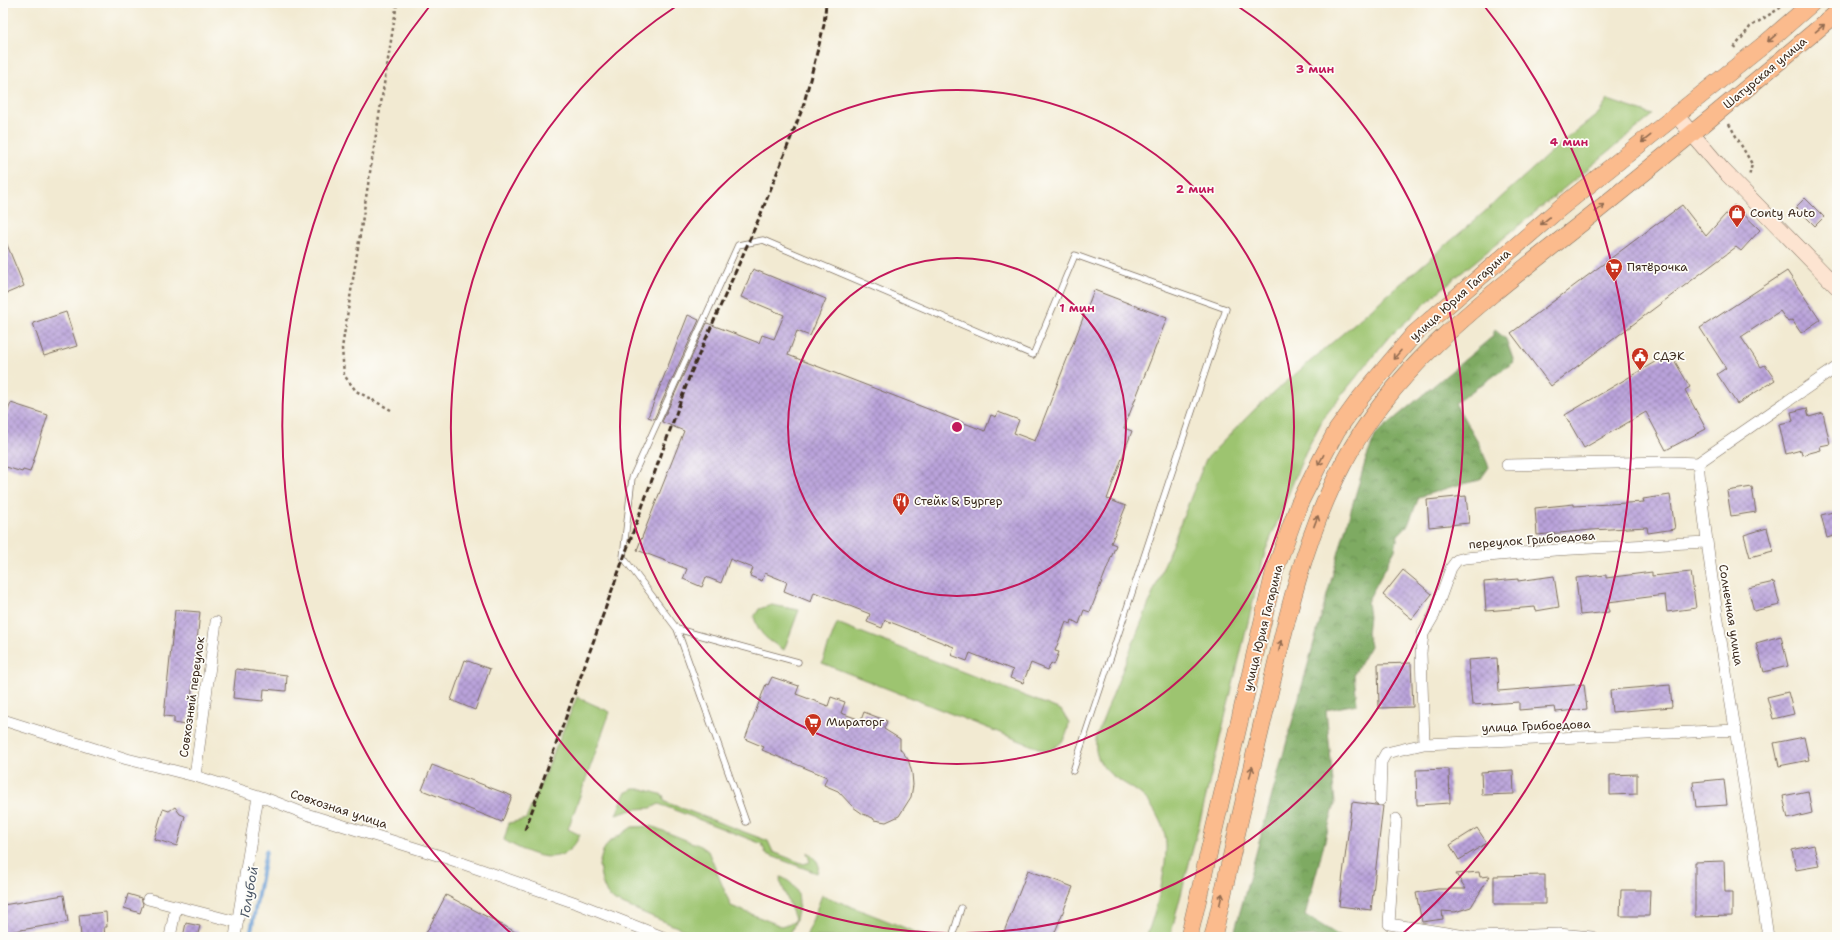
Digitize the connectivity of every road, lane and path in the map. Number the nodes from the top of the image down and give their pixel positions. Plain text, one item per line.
1 (397, 3) edge
2 (1812, 3) edge
3 (1837, 13) edge
4 (1676, 115) junction
5 (1729, 124) dead end
6 (1723, 128) dead end
7 (1693, 133) junction
8 (1837, 287) edge
9 (1837, 367) edge
10 (391, 410) dead end
11 (1698, 463) junction
12 (1507, 465) dead end
13 (1706, 542) junction
14 (216, 622) dead end
15 (677, 629) junction
16 (798, 662) dead end
17 (3, 720) edge
18 (1736, 730) junction
19 (1424, 744) junction
20 (1073, 771) dead end
21 (195, 776) junction
22 (258, 796) junction
23 (1380, 800) dead end
24 (1396, 819) dead end
25 (746, 822) dead end
26 (148, 899) dead end
27 (176, 906) junction
28 (961, 908) dead end
29 (237, 922) junction
30 (170, 937) edge
31 (235, 937) edge
32 (663, 937) edge
33 (952, 937) edge
34 (1189, 937) edge
35 (1213, 937) edge
36 (1474, 937) edge
37 (1592, 937) edge
38 (1768, 937) edge

1 - 10 path
2 -> 4 main road, Шатурская улица
7 -> 3 main road, Шатурская улица
4 - 7 street
4 -> 34 main road, улица Юрия Гагарина
5 - 6 path
7 - 8 street
35 -> 7 main road, улица Юрия Гагарина
9 - 11 street
11 - 12 street
11 - 13 street, Солнечная улица
13 - 18 street, Солнечная улица
13 - 19 street, переулок Грибоедова
14 - 21 street, Совхозный переулок
15 - 16 lane
15 - 20 lane
15 - 25 lane
17 - 21 street, Совхозная улица
18 - 19 street, улица Грибоедова
18 - 38 street, Солнечная улица
19 - 23 street, улица Грибоедова
21 - 22 street, Совхозная улица
22 - 29 street
22 - 32 street, Совхозная улица
24 - 36 street
26 - 27 street
27 - 29 street
27 - 30 street
28 - 33 lane
29 - 31 street
36 - 37 street

